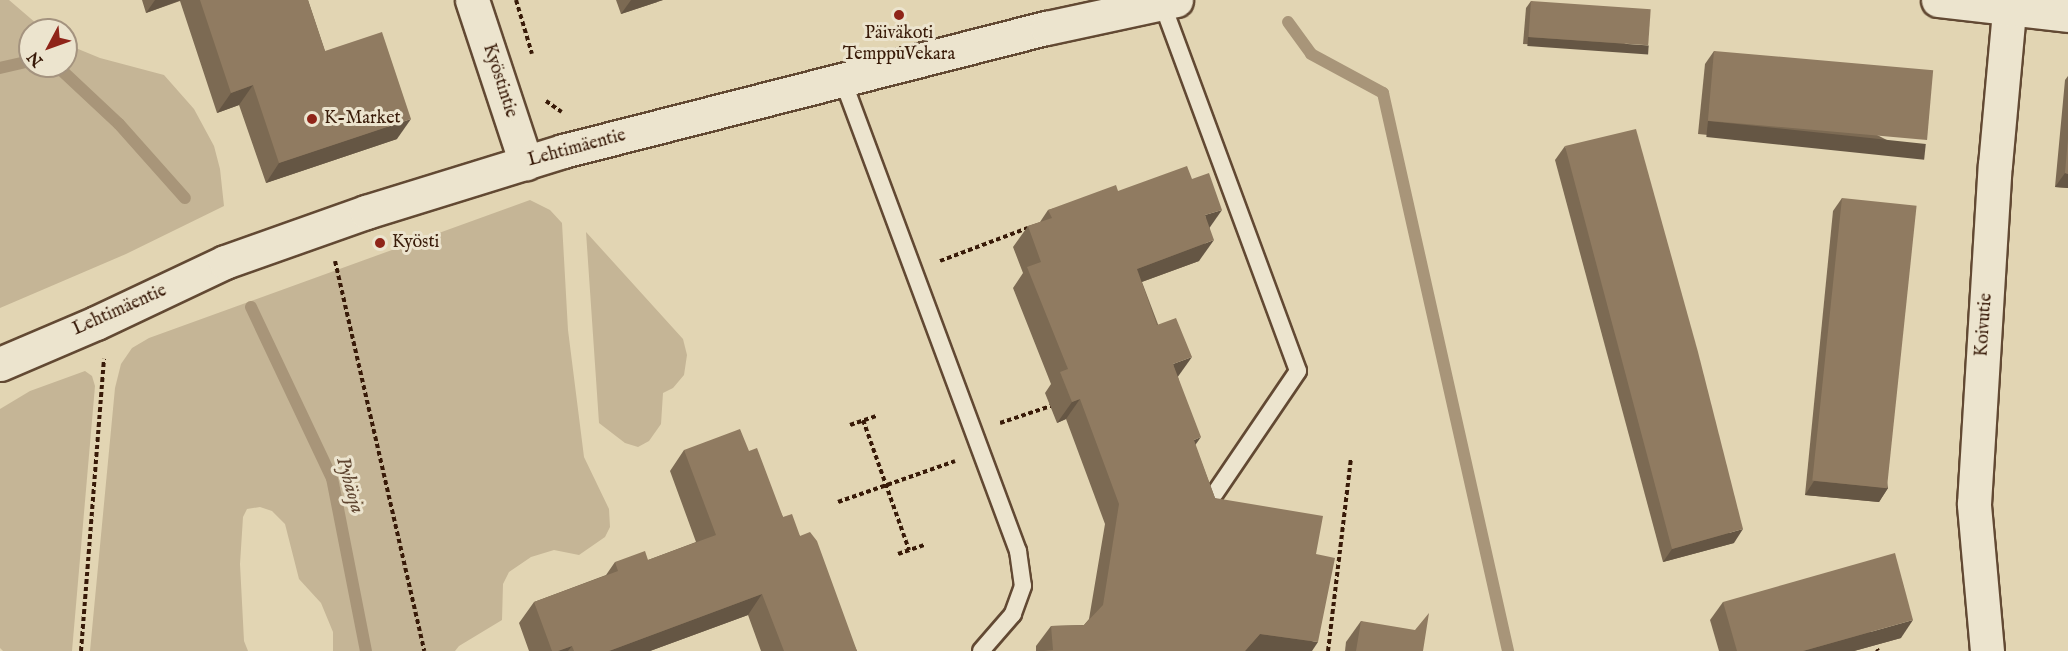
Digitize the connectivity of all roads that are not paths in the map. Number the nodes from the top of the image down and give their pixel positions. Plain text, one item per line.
1 (472, 0) edge
2 (1938, 0) edge
3 (1169, 2) edge
4 (2009, 5) edge
5 (2068, 15) edge
6 (843, 81) junction
7 (526, 163) junction
8 (0, 364) edge
9 (1215, 493) edge
10 (981, 651) edge
11 (1987, 651) edge

1 - 7 street, Kyöstintie
2 - 4 street
3 - 6 street, Lehtimäentie
3 - 9 lane
4 - 5 street
4 - 11 street, Koivutie
6 - 7 street, Lehtimäentie
6 - 10 lane
7 - 8 street, Lehtimäentie

